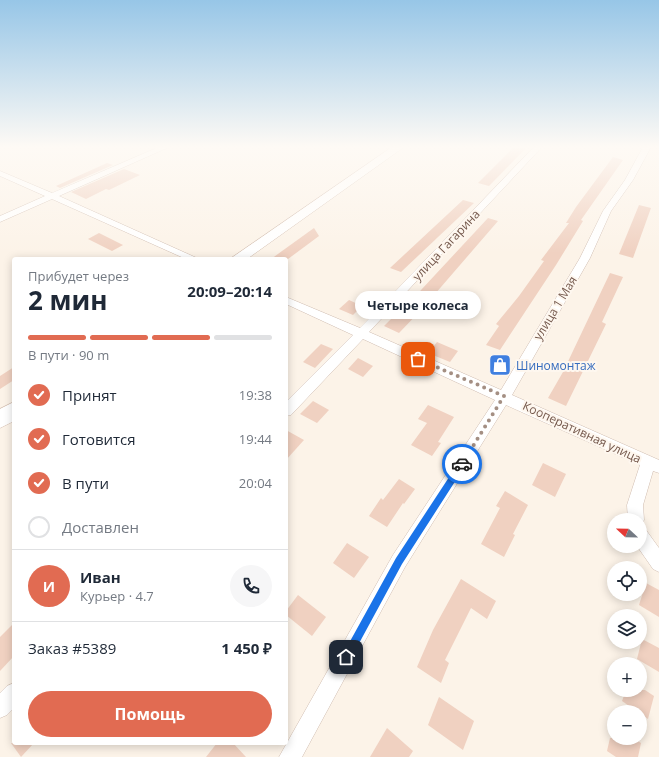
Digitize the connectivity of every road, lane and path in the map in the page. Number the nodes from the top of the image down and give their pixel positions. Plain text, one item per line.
1 (22, 182) edge
2 (86, 182) edge
3 (348, 182) edge
4 (505, 182) edge
5 (627, 182) edge
6 (52, 195) junction
7 (0, 219) edge
8 (190, 257) edge
9 (240, 257) edge
10 (288, 301) edge
11 (362, 334) junction
12 (504, 396) junction
13 (288, 409) edge
14 (12, 411) edge
15 (0, 420) edge
16 (653, 464) edge
17 (636, 513) edge
18 (647, 546) edge
19 (659, 563) edge
20 (12, 695) edge
21 (0, 708) edge
22 (290, 757) edge

1 - 6 street
2 - 6 street
3 - 9 main road
4 - 11 street, улица Гагарина
5 - 12 street, улица 1 Мая
6 - 7 street
6 - 8 street
10 - 11 street, Кооперативная улица
11 - 12 street, Кооперативная улица
11 - 13 street, улица Гагарина
12 - 16 street, Кооперативная улица
12 - 22 street, улица 1 Мая
14 - 15 main road
16 - 17 street
18 - 19 street
20 - 21 street

